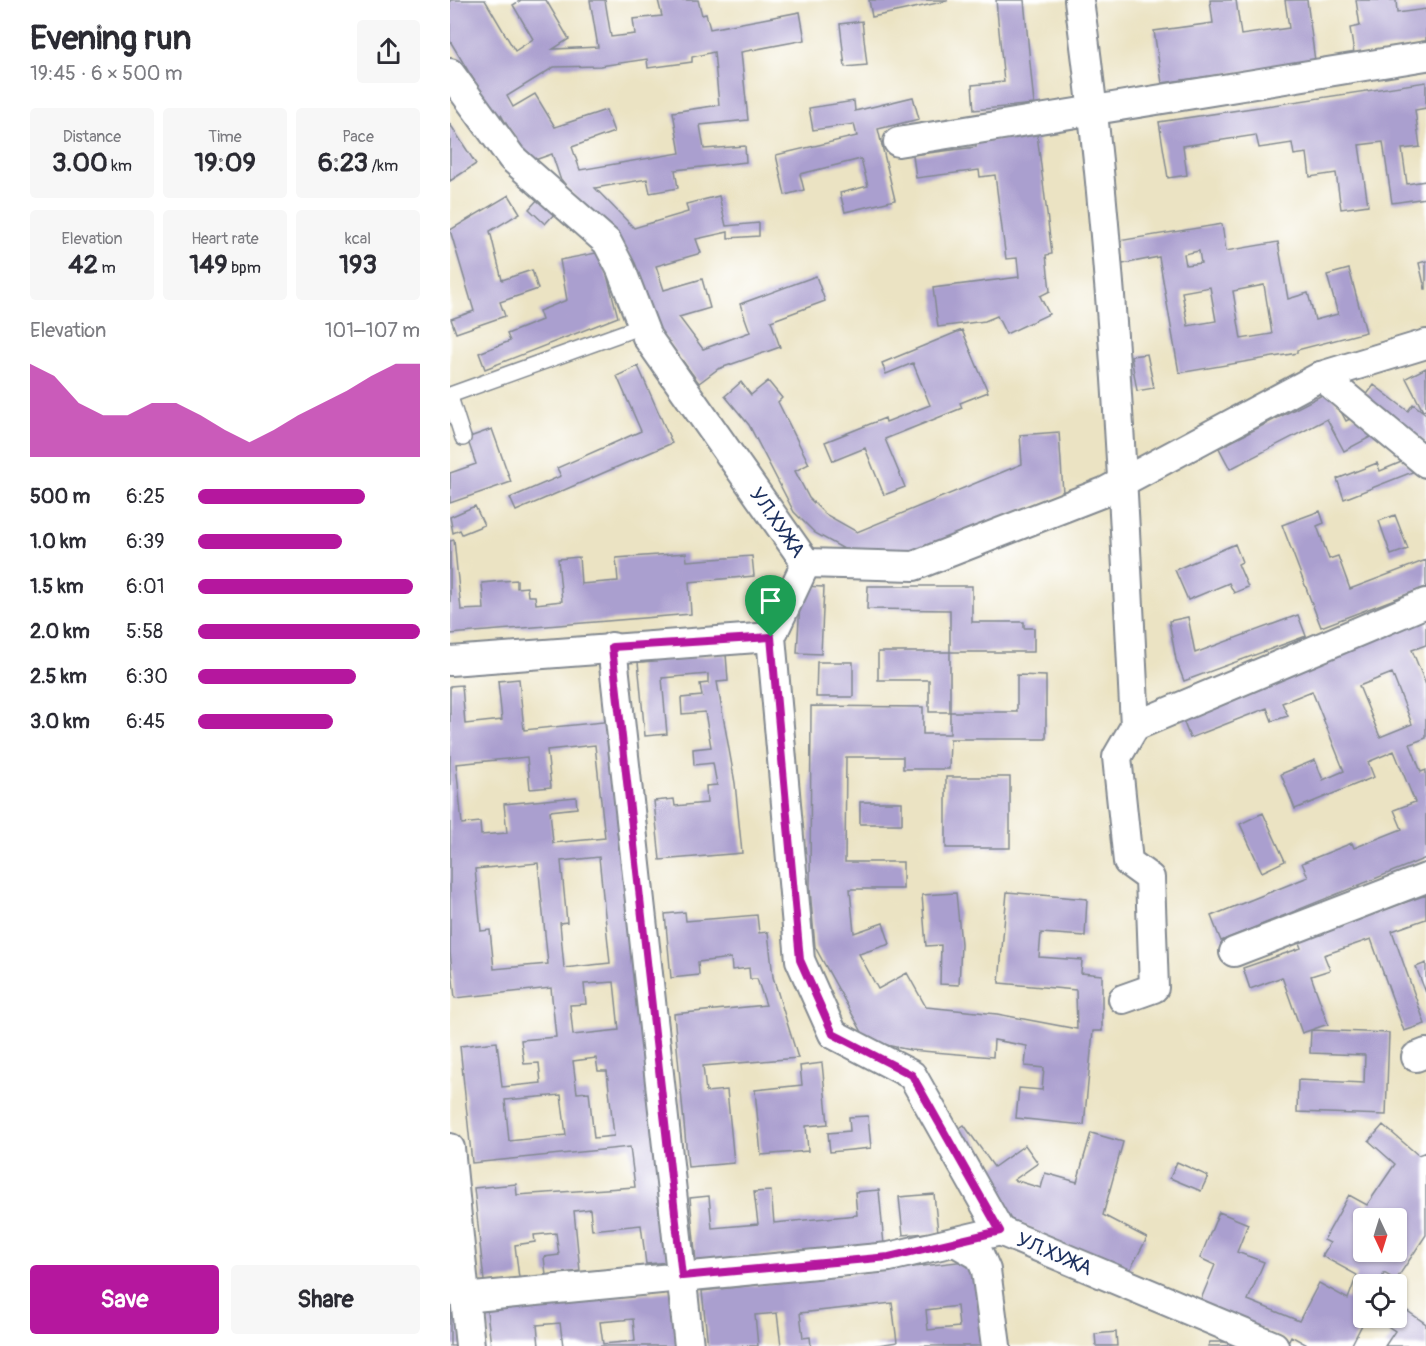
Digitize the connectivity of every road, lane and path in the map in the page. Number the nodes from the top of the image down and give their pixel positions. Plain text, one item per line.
1 (1079, 0) edge
2 (1426, 56) edge
3 (450, 73) edge
4 (1094, 110) junction
5 (898, 142) dead end
6 (642, 326) junction
7 (1426, 344) edge
8 (1321, 376) junction
9 (450, 396) edge
10 (464, 438) dead end
11 (1426, 463) edge
12 (1123, 482) junction
13 (806, 563) junction
14 (1426, 603) edge
15 (771, 637) junction
16 (612, 647) junction
17 (450, 661) edge
18 (1135, 726) junction
19 (1426, 878) edge
20 (1234, 952) dead end
21 (1123, 999) dead end
22 (450, 1148) edge
23 (1000, 1231) junction
24 (957, 1243) junction
25 (682, 1276) junction
26 (464, 1298) junction
27 (470, 1346) edge
28 (689, 1346) edge
29 (996, 1346) edge
30 (1274, 1346) edge

1 - 4 street
2 - 4 street
3 - 6 street, УЛ.ХУЖА
4 - 5 street
4 - 12 street
6 - 9 lane
6 - 13 street, УЛ.ХУЖА
7 - 8 street
8 - 11 street
8 - 12 street
9 - 10 lane
12 - 13 street
12 - 18 street
13 - 15 street, УЛ.ХУЖА
14 - 18 street
15 - 16 street
15 - 23 street, УЛ.ХУЖА
16 - 17 street
16 - 25 street
18 - 21 street
19 - 20 street
22 - 26 street
23 - 24 street
23 - 30 street, УЛ.ХУЖА
24 - 25 street
24 - 29 street
25 - 26 street
25 - 28 street
26 - 27 street

